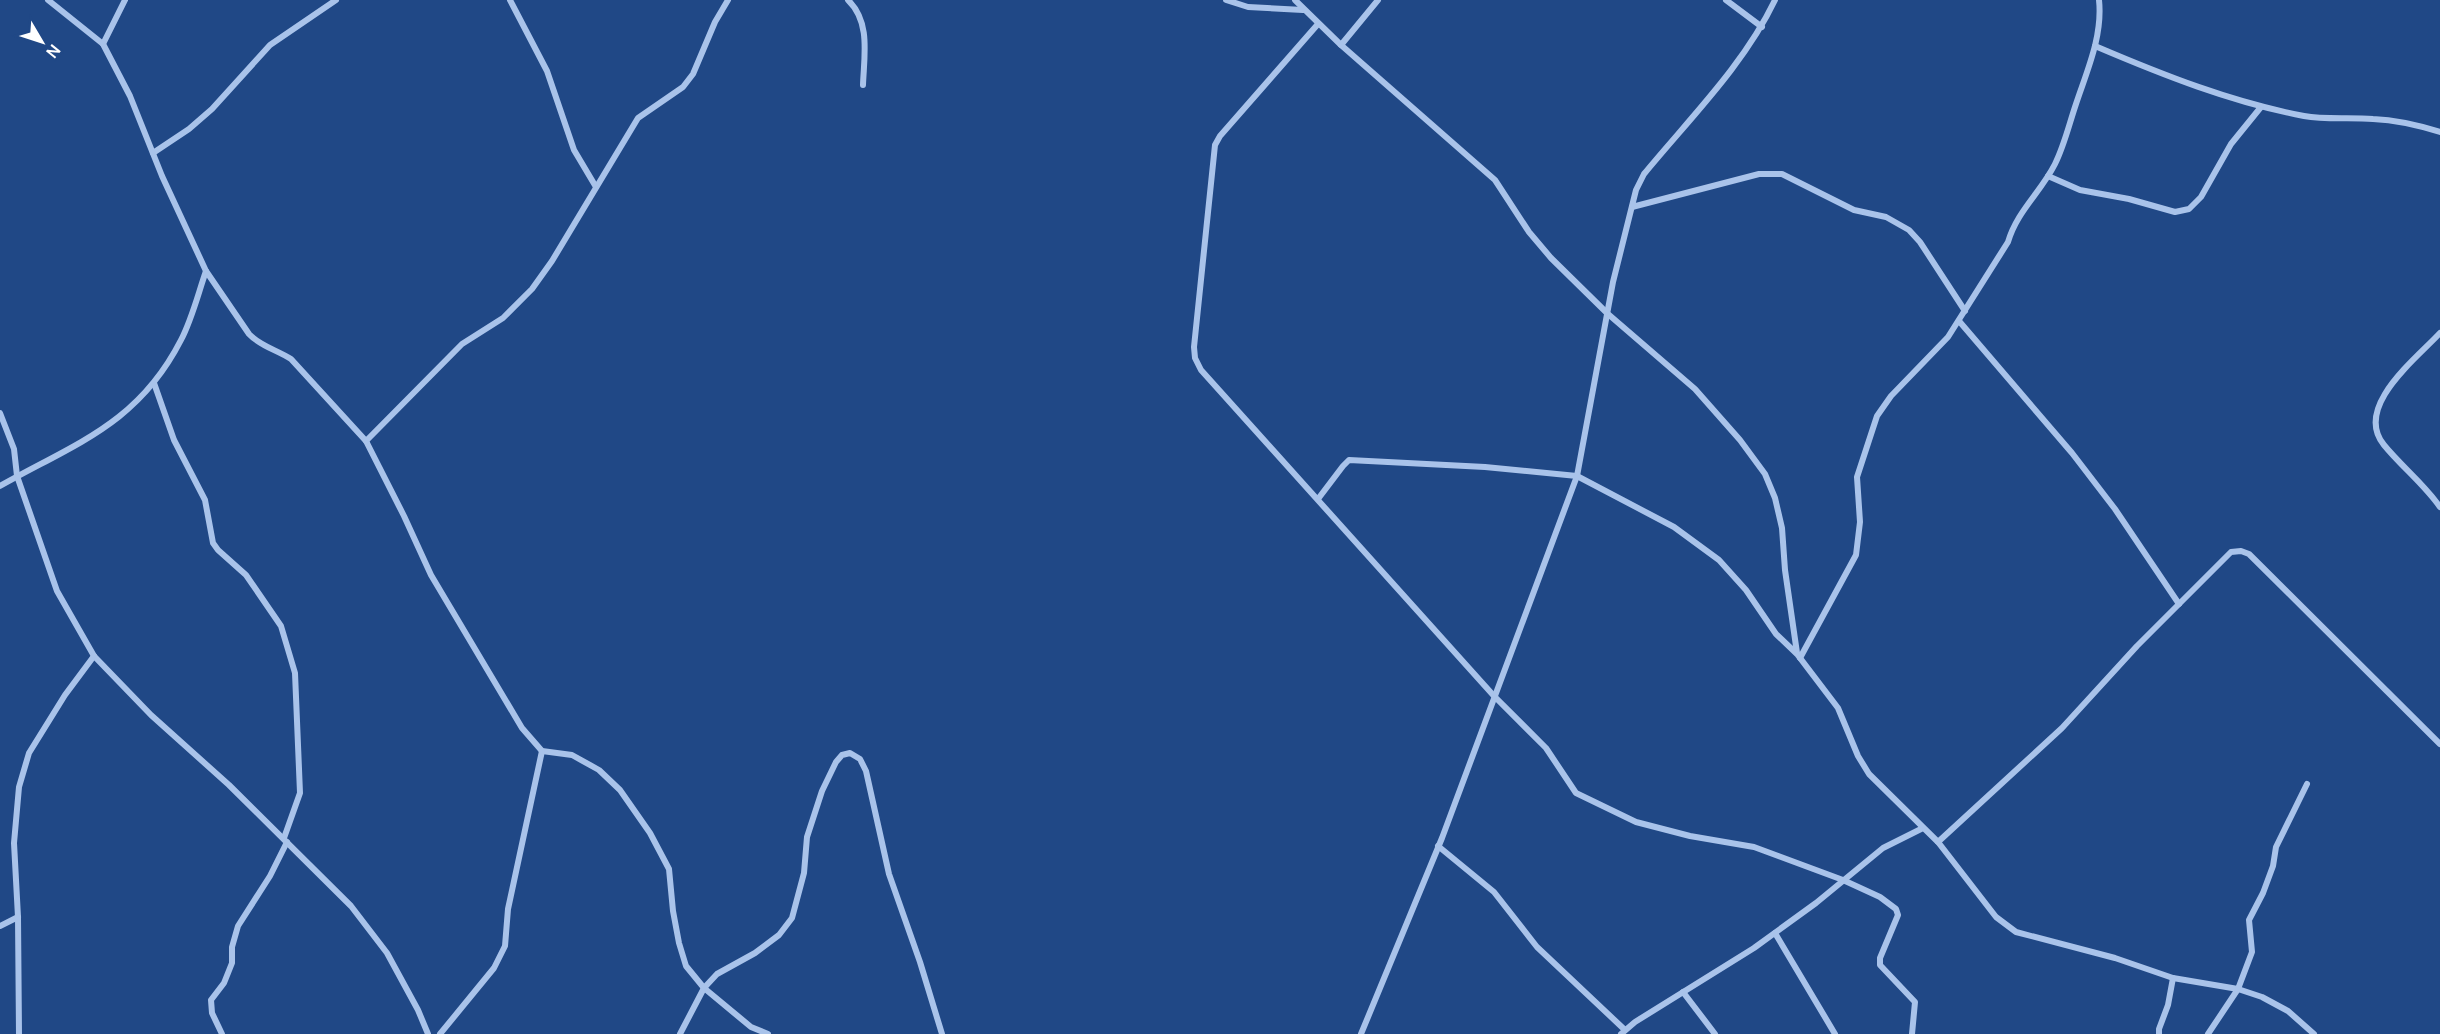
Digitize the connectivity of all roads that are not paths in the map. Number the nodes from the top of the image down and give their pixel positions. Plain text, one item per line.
1 (48, 0) edge
2 (125, 0) edge
3 (336, 0) edge
4 (510, 0) edge
5 (728, 0) edge
6 (848, 0) edge
7 (1226, 0) edge
8 (1295, 0) edge
9 (1378, 0) edge
10 (1726, 0) edge
11 (1775, 0) edge
12 (2099, 0) edge
13 (1303, 10) junction
14 (1318, 24) junction
15 (1762, 27) junction
16 (103, 44) junction
17 (1341, 45) junction
18 (2095, 46) junction
19 (863, 85) dead end
20 (2261, 107) junction
21 (2440, 132) edge
22 (153, 153) junction
23 (2048, 176) junction
24 (596, 188) junction
25 (1632, 207) junction
26 (206, 271) junction
27 (1965, 311) junction
28 (1608, 315) junction
29 (1959, 321) junction
30 (2440, 333) edge
31 (154, 383) junction
32 (0, 413) edge
33 (366, 441) junction
34 (16, 476) junction
35 (1577, 476) junction
36 (0, 486) edge
37 (1318, 499) junction
38 (2440, 507) edge
39 (2179, 604) junction
40 (94, 656) junction
41 (1799, 656) junction
42 (1494, 696) junction
43 (2440, 744) edge
44 (542, 751) junction
45 (2307, 784) dead end
46 (1923, 828) junction
47 (286, 840) junction
48 (1938, 842) junction
49 (1438, 846) junction
50 (1843, 880) junction
51 (18, 917) junction
52 (0, 926) edge
53 (1775, 933) junction
54 (2173, 978) junction
55 (704, 987) junction
56 (2238, 989) junction
57 (1683, 993) junction
58 (1623, 1032) edge
59 (19, 1034) edge
60 (222, 1034) edge
61 (428, 1034) edge
62 (440, 1034) edge
63 (680, 1034) edge
64 (768, 1034) edge
65 (942, 1034) edge
66 (1361, 1034) edge
67 (1715, 1034) edge
68 (1835, 1034) edge
69 (1912, 1034) edge
70 (2159, 1034) edge
71 (2208, 1034) edge
72 (2314, 1034) edge

1 - 16 street
2 - 16 street
3 - 22 street
4 - 24 street
5 - 24 street
6 - 19 street
7 - 13 street
8 - 13 street
9 - 17 street
10 - 15 street
11 - 15 street
12 - 18 street
13 - 14 street
14 - 17 street
14 - 37 street
15 - 25 street
16 - 22 street
17 - 28 street
18 - 20 street
18 - 23 street
20 - 21 street
20 - 23 street
22 - 26 street
23 - 27 street
24 - 33 street
25 - 27 street
25 - 28 street
26 - 31 street
26 - 33 street
27 - 29 street
28 - 35 street
28 - 41 street
29 - 39 street
29 - 41 street
30 - 38 street
31 - 34 street
31 - 47 street
32 - 34 street
33 - 44 street
34 - 36 street
34 - 40 street
35 - 37 street
35 - 41 street
35 - 42 street
37 - 42 street
39 - 43 street
39 - 48 street
40 - 47 street
40 - 51 street
41 - 46 street
42 - 49 street
42 - 50 street
44 - 55 street
44 - 62 street
45 - 56 street
46 - 48 street
46 - 50 street
47 - 60 street
47 - 61 street
48 - 54 street
49 - 58 street
49 - 66 street
50 - 53 street
50 - 69 street
51 - 52 street
51 - 59 street
53 - 57 street
53 - 68 street
54 - 56 street
54 - 70 street
55 - 63 street
55 - 64 street
55 - 65 street
56 - 71 street
56 - 72 street
57 - 58 street
57 - 67 street

